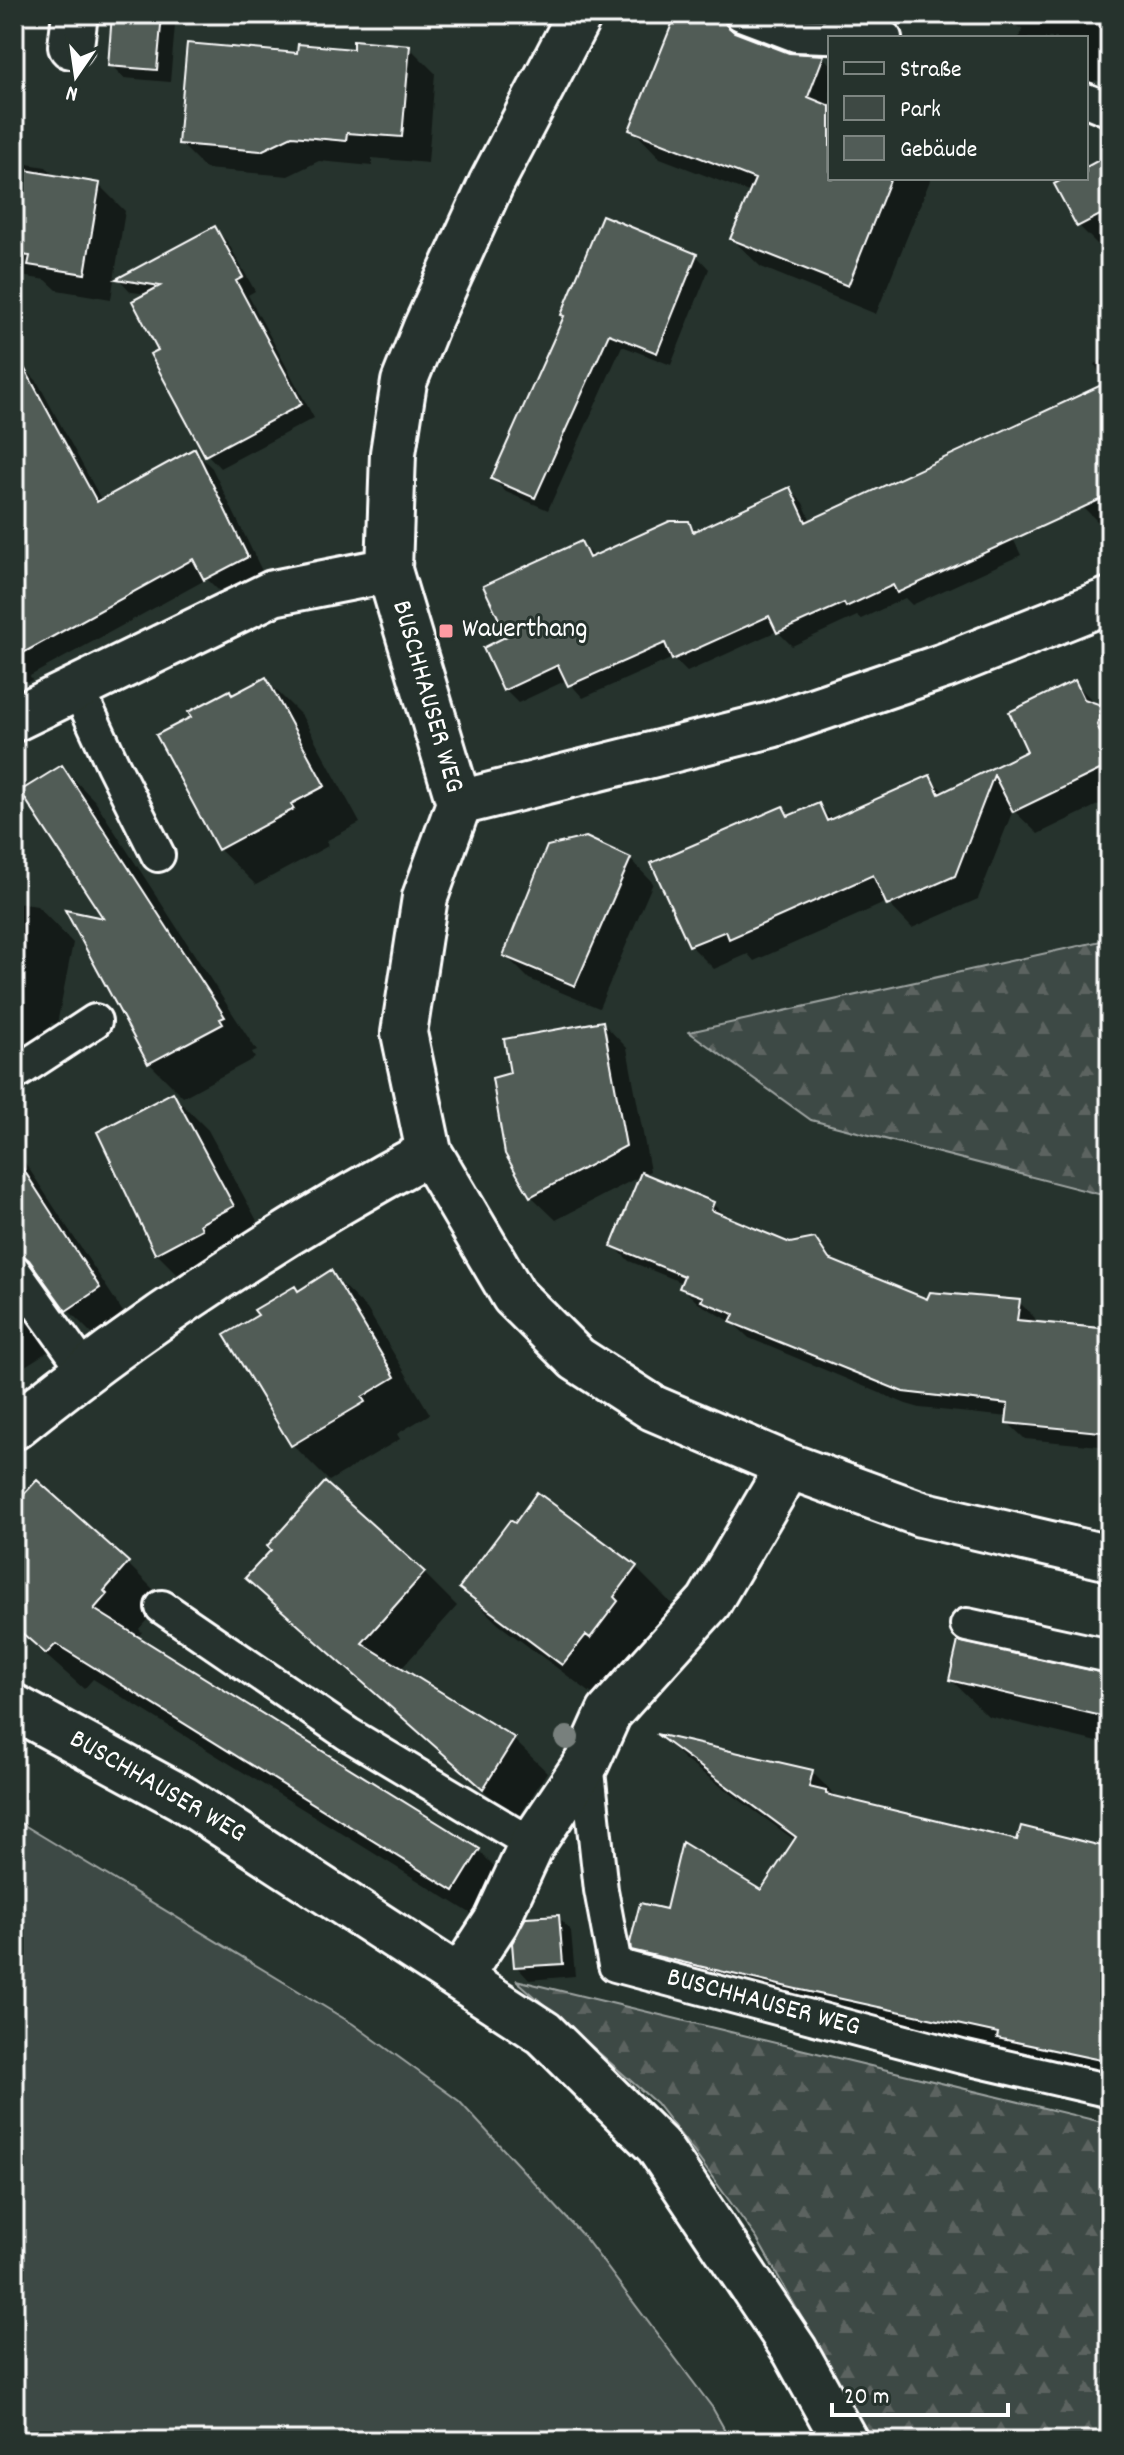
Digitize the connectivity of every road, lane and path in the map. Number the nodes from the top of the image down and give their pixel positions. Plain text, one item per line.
1 (580, 14) edge
2 (741, 14) edge
3 (828, 36) edge
4 (1088, 101) edge
5 (1110, 110) edge
6 (389, 570) junction
7 (1110, 600) edge
8 (77, 687) junction
9 (14, 719) edge
10 (459, 803) junction
11 (158, 855) dead end
12 (95, 1021) dead end
13 (14, 1074) edge
14 (429, 1152) junction
15 (14, 1271) edge
16 (85, 1370) junction
17 (14, 1427) edge
18 (789, 1466) junction
19 (1110, 1558) edge
20 (162, 1607) dead end
21 (967, 1625) dead end
22 (1110, 1656) edge
23 (14, 1707) edge
24 (587, 1762) junction
25 (532, 1844) junction
26 (460, 1977) junction
27 (1110, 2091) edge
28 (845, 2441) edge

1 - 6 street, BUSCHHAUSER WEG
2 - 3 lane
4 - 5 lane
6 - 8 street, BUSCHHAUSER WEG
6 - 10 street, BUSCHHAUSER WEG
7 - 10 street
8 - 9 street, BUSCHHAUSER WEG
8 - 11 lane
10 - 14 street, BUSCHHAUSER WEG
12 - 13 lane
14 - 16 street
14 - 18 street, BUSCHHAUSER WEG
15 - 16 lane
16 - 17 street
18 - 19 street, BUSCHHAUSER WEG
18 - 24 street
20 - 25 lane
21 - 22 lane
23 - 26 street, BUSCHHAUSER WEG
24 - 25 street
24 - 27 lane, BUSCHHAUSER WEG
25 - 26 street
26 - 28 street, BUSCHHAUSER WEG

